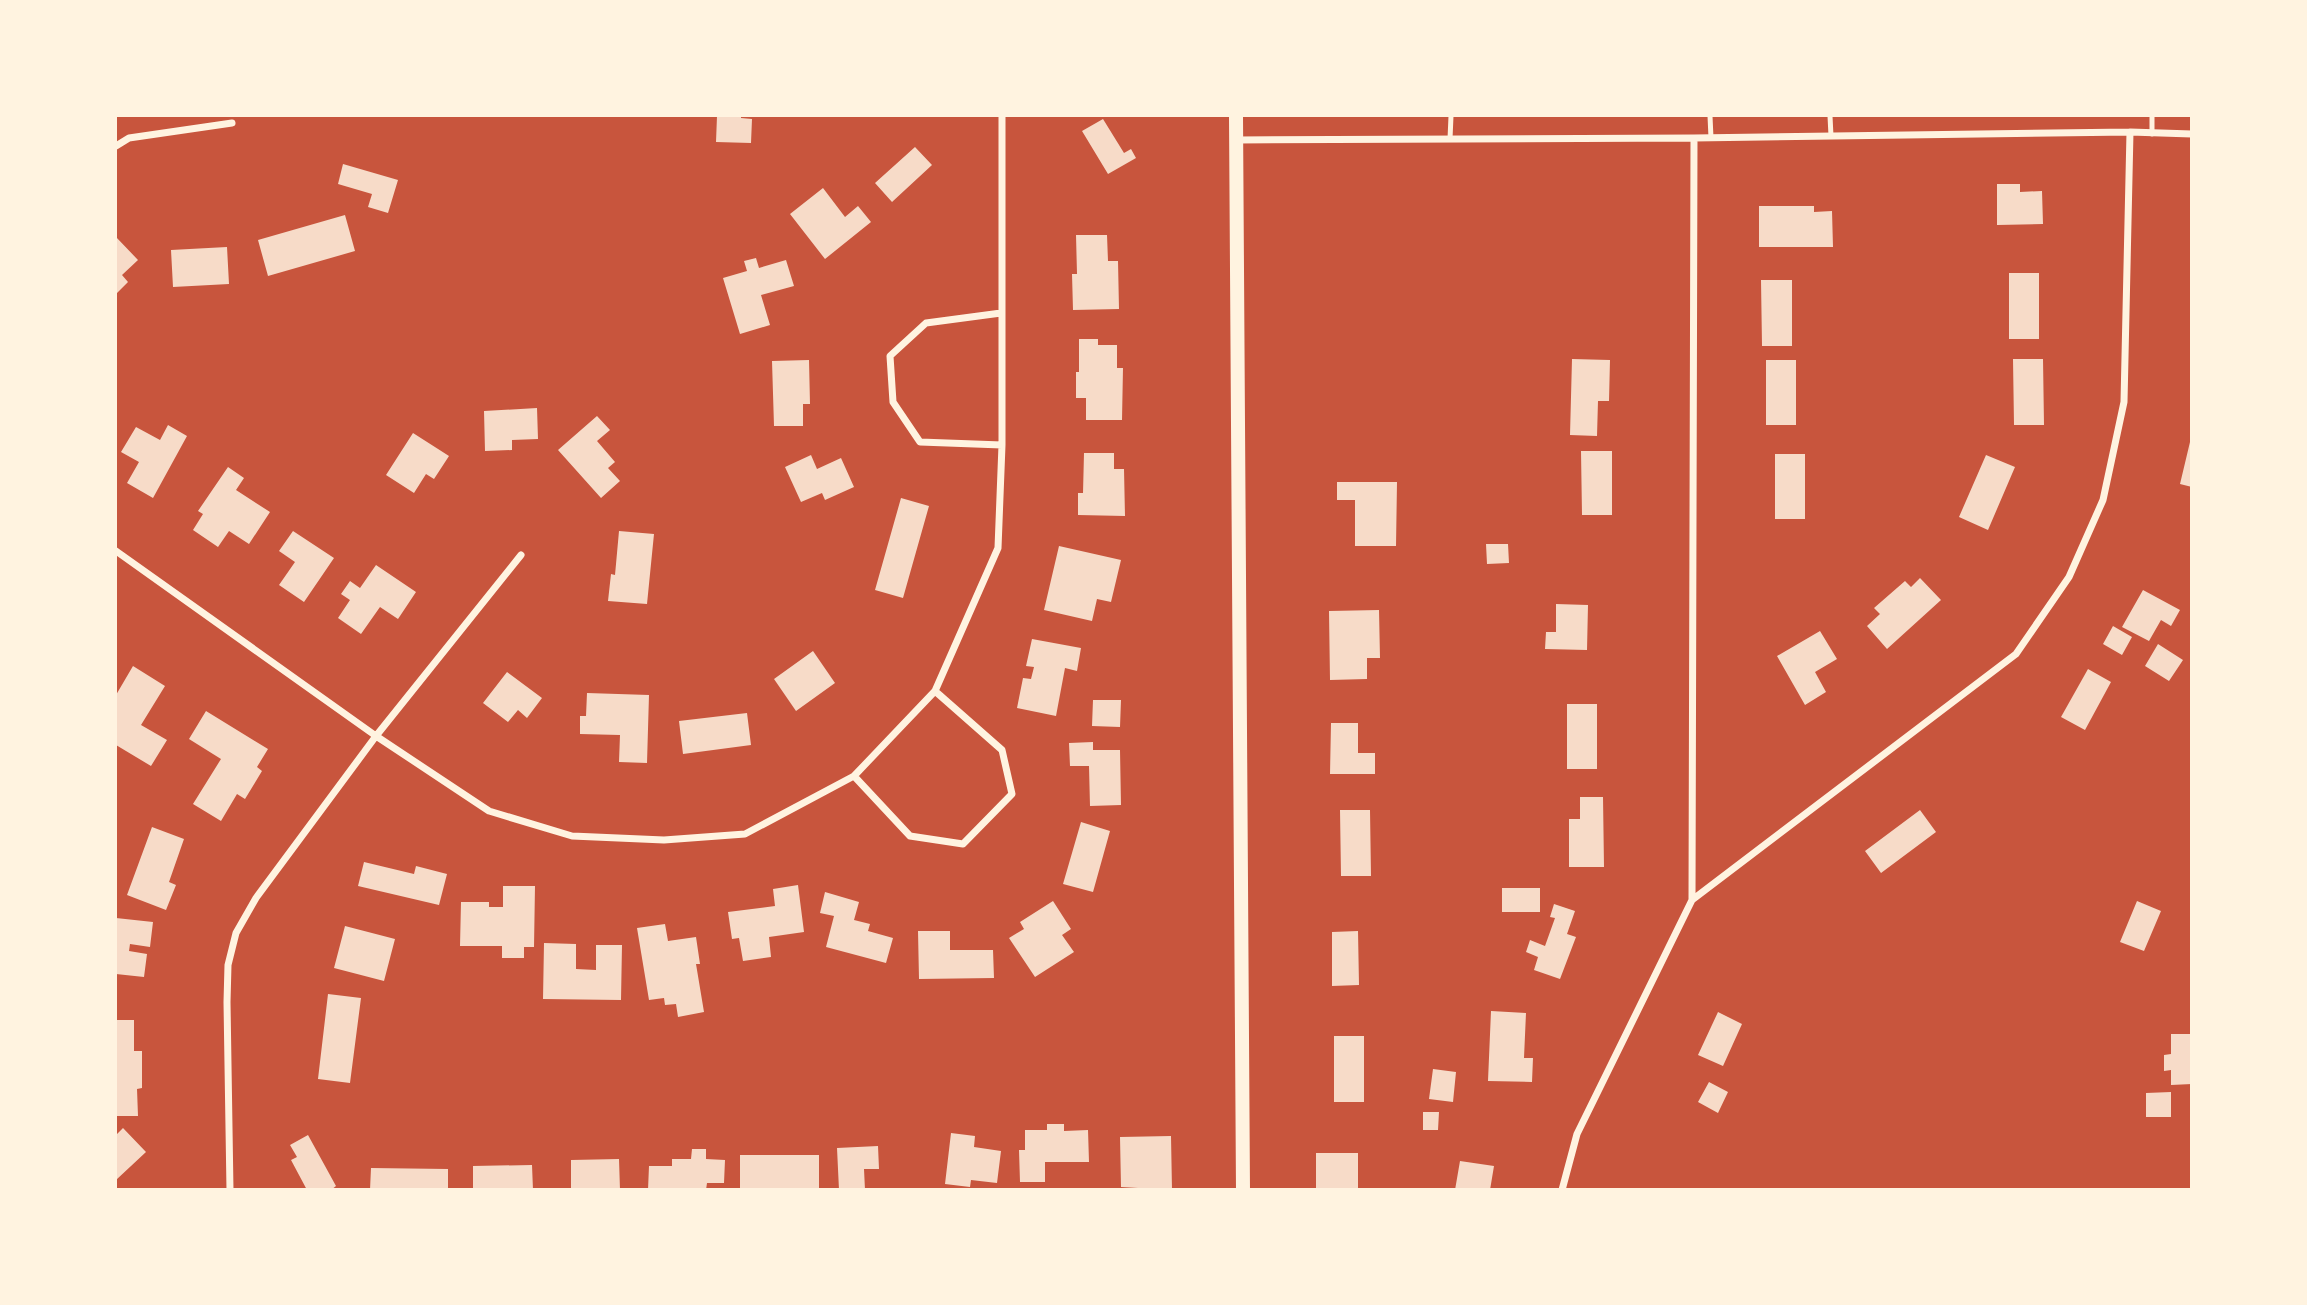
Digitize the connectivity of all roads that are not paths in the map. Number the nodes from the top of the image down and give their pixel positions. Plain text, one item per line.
1 (1002, 116) edge
2 (1236, 116) edge
3 (1451, 116) edge
4 (1710, 116) edge
5 (1830, 116) edge
6 (2152, 116) edge
7 (232, 123) dead end
8 (2130, 132) junction
9 (2152, 134) junction
10 (2192, 134) edge
11 (1831, 136) junction
12 (1694, 138) junction
13 (1711, 138) junction
14 (1450, 139) junction
15 (1236, 140) junction
16 (116, 146) edge
17 (1001, 313) junction
18 (1002, 445) junction
19 (116, 551) edge
20 (521, 555) dead end
21 (935, 691) junction
22 (376, 736) junction
23 (854, 776) junction
24 (1692, 900) junction
25 (230, 1189) edge
26 (1243, 1189) edge
27 (1562, 1189) edge

1 - 17 street
2 - 15 main road
3 - 14 lane
4 - 13 lane
5 - 11 lane
6 - 9 lane
7 - 16 street
8 - 9 street
8 - 11 street
8 - 24 street
9 - 10 street
11 - 13 street
12 - 13 street
12 - 14 street
12 - 24 street
14 - 15 street
15 - 26 main road
17 - 18 street
17 - 18 street
18 - 21 street
19 - 22 street
20 - 22 street
21 - 23 street
21 - 23 street
22 - 23 street
22 - 25 street
24 - 27 street

